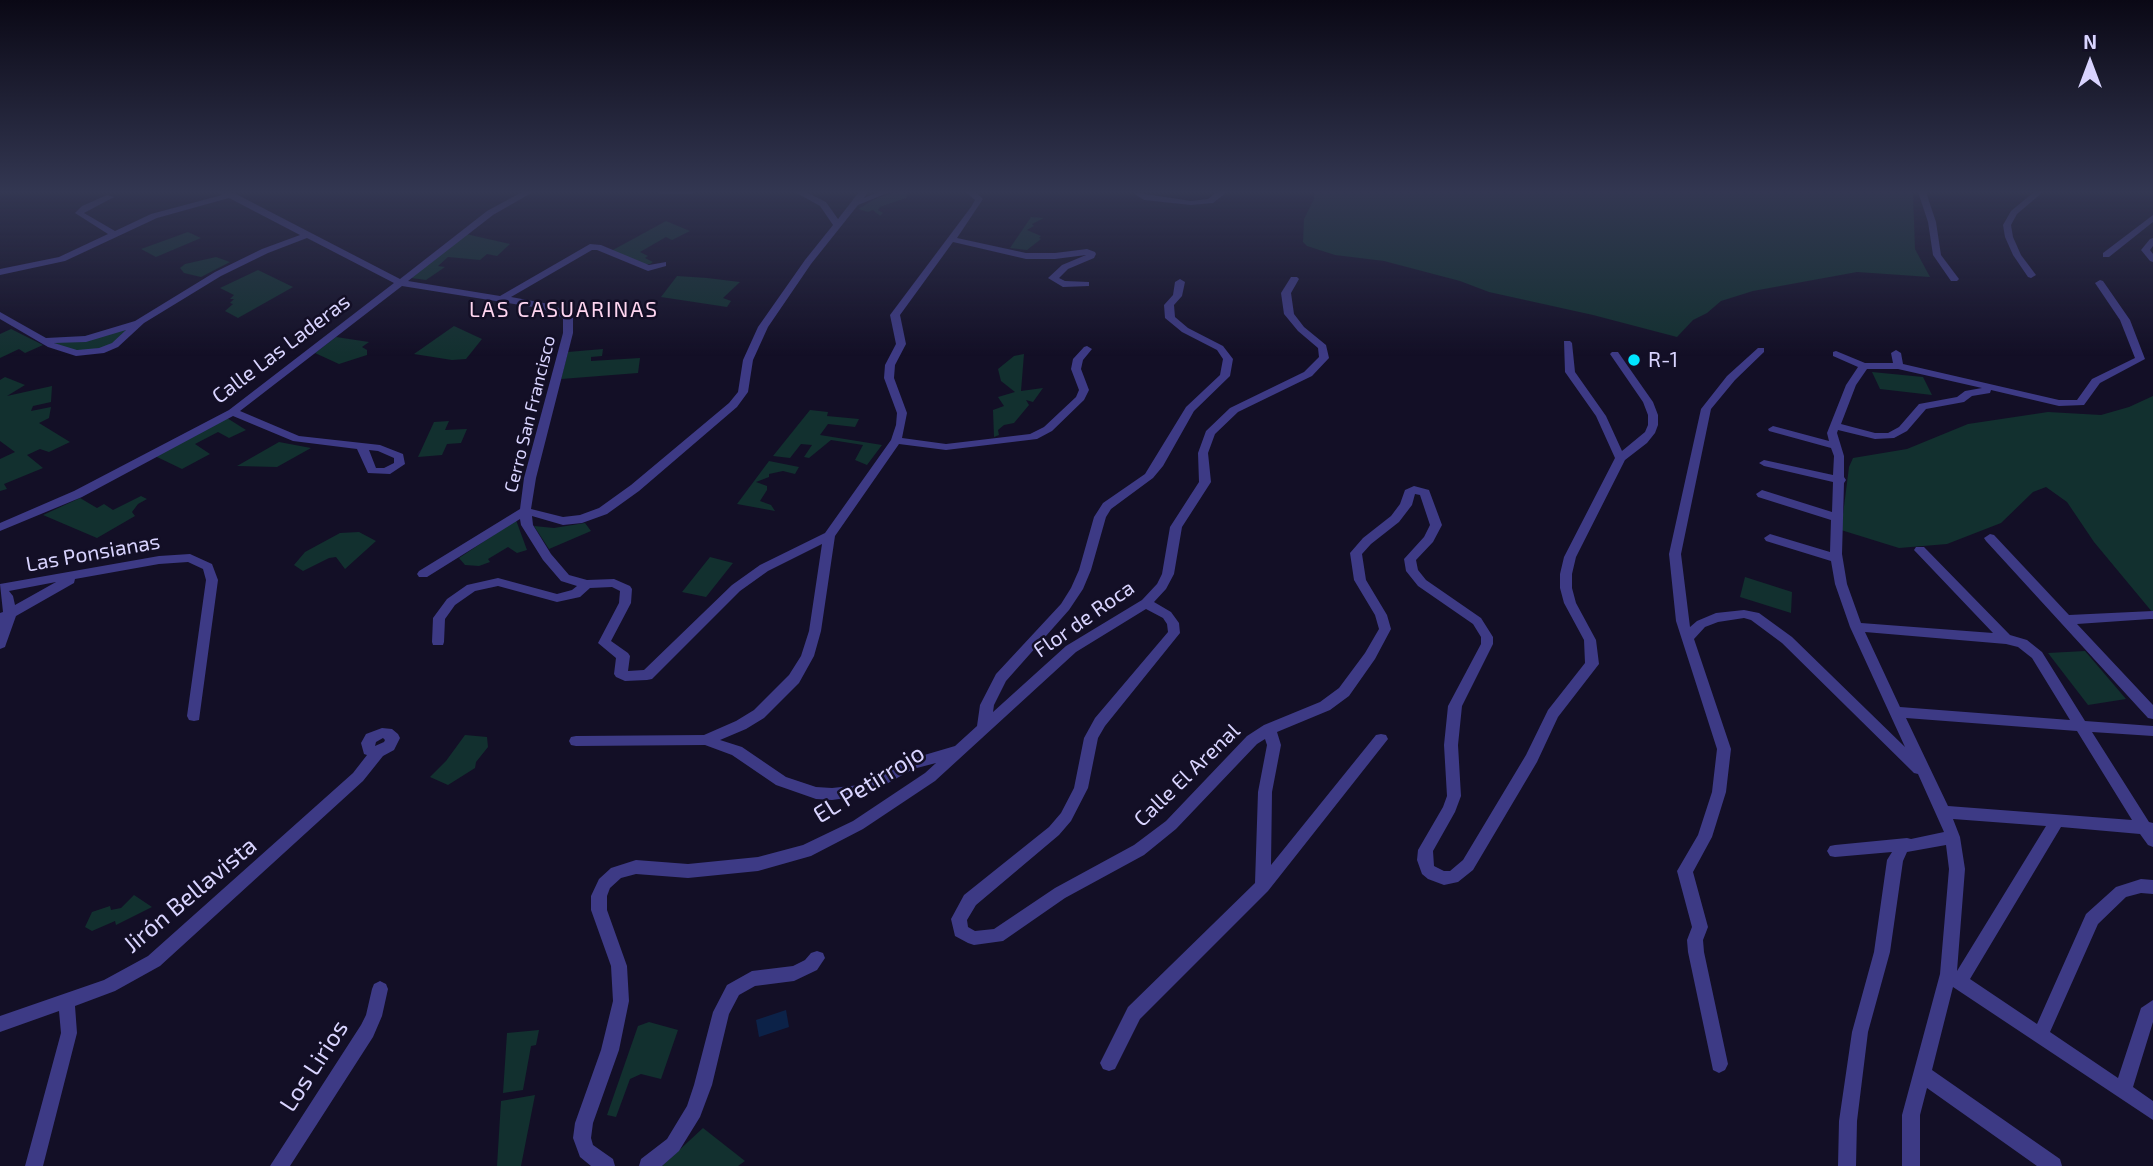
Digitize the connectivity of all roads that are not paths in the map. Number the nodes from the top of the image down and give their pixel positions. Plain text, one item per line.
1 (88, 246) edge
2 (277, 246) edge
3 (332, 246) edge
4 (448, 246) edge
5 (821, 246) edge
6 (945, 246) edge
7 (983, 246) edge
8 (1936, 246) edge
9 (2013, 246) edge
10 (2117, 246) edge
11 (2148, 246) edge
12 (2106, 255) dead end
13 (2153, 260) edge
14 (663, 264) dead end
15 (0, 272) edge
16 (2031, 275) dead end
17 (1294, 279) dead end
18 (1954, 279) dead end
19 (1180, 282) dead end
20 (401, 283) junction
21 (2100, 283) dead end
22 (1086, 284) dead end
23 (503, 298) junction
24 (0, 316) edge
25 (1567, 343) dead end
26 (1087, 348) dead end
27 (1761, 350) dead end
28 (1615, 354) dead end
29 (1836, 354) dead end
30 (1864, 366) junction
31 (1993, 390) junction
32 (233, 412) junction
33 (1835, 426) junction
34 (1773, 429) dead end
35 (896, 440) junction
36 (1835, 446) junction
37 (362, 447) dead end
38 (1620, 458) junction
39 (1764, 463) dead end
40 (1840, 480) junction
41 (1762, 494) dead end
42 (525, 511) junction
43 (1837, 517) junction
44 (0, 527) edge
45 (829, 536) junction
46 (1770, 538) dead end
47 (1990, 538) dead end
48 (1920, 550) dead end
49 (1836, 558) junction
50 (423, 574) dead end
51 (77, 576) junction
52 (587, 584) junction
53 (0, 589) edge
54 (1146, 603) junction
55 (2150, 615) dead end
56 (5, 617) edge
57 (2066, 620) junction
58 (1856, 627) junction
59 (1687, 639) junction
60 (2006, 639) junction
61 (438, 642) dead end
62 (0, 644) edge
63 (1896, 712) junction
64 (2153, 714) edge
65 (194, 716) dead end
66 (741, 725) junction
67 (2082, 726) junction
68 (1269, 729) junction
69 (983, 730) junction
70 (2153, 732) edge
71 (1381, 739) dead end
72 (705, 740) junction
73 (576, 741) dead end
74 (963, 749) junction
75 (737, 751) junction
76 (378, 752) dead end
77 (1927, 777) junction
78 (1943, 811) junction
79 (2057, 821) junction
80 (2150, 832) edge
81 (1953, 836) junction
82 (1913, 843) junction
83 (1835, 851) dead end
84 (1263, 886) junction
85 (2153, 887) edge
86 (817, 958) dead end
87 (1954, 978) junction
88 (380, 989) dead end
89 (66, 1002) junction
90 (2153, 1008) edge
91 (0, 1024) edge
92 (2040, 1036) junction
93 (1110, 1063) dead end
94 (1719, 1064) dead end
95 (1921, 1073) junction
96 (2123, 1091) junction
97 (2153, 1111) edge
98 (34, 1166) edge
99 (279, 1166) edge
100 (606, 1166) edge
101 (648, 1166) edge
102 (1847, 1166) edge
103 (1911, 1166) edge
104 (2053, 1166) edge

1 - 15 street
2 - 24 street
3 - 20 street, Cerro San Francisco
4 - 20 street, Calle Las Laderas
5 - 42 street, Cerro San Francisco
6 - 35 street
7 - 22 street
8 - 18 street
9 - 16 street
10 - 12 street
11 - 13 street
14 - 23 street
17 - 54 street, Flor de Roca
19 - 69 street
20 - 23 street, Cerro San Francisco
20 - 32 street, Calle Las Laderas
21 - 31 street
23 - 42 street, Cerro San Francisco
25 - 38 street
26 - 35 street
27 - 59 street
28 - 38 street, Calle El Arenal
29 - 30 street
30 - 31 street
30 - 33 street
31 - 33 street
32 - 37 street
32 - 44 street, Calle Las Laderas
33 - 36 street
34 - 36 street
35 - 45 street
36 - 40 street
38 - 68 street, Calle El Arenal
39 - 40 street
40 - 43 street
41 - 43 street
42 - 50 street
42 - 52 street
43 - 49 street
45 - 52 street
45 - 66 street
46 - 49 street
47 - 57 street
48 - 60 street
49 - 58 street
51 - 53 street, Las Ponsianas
51 - 56 street
51 - 65 street, Las Ponsianas
52 - 61 street
53 - 56 street
54 - 68 street, Calle El Arenal
54 - 69 street, Flor de Roca
55 - 57 street
56 - 62 street
57 - 64 street
58 - 60 street
58 - 63 street
59 - 77 street
59 - 94 street
60 - 67 street
63 - 67 street
63 - 77 street
66 - 72 street
66 - 75 street
67 - 70 street
67 - 80 street
68 - 84 street
69 - 74 street, Flor de Roca
71 - 84 street
72 - 73 street
72 - 75 street
74 - 75 street
74 - 100 street, EL Petirrojo
76 - 89 street, Jirón Bellavista
77 - 78 street
78 - 79 street
78 - 81 street
79 - 80 street
79 - 87 street
81 - 82 street
81 - 87 street
82 - 83 street
82 - 102 street
84 - 93 street
85 - 92 street
86 - 101 street
87 - 92 street
87 - 95 street
88 - 99 street, Los Lirios
89 - 91 street, Jirón Bellavista
89 - 98 street
90 - 96 street
92 - 96 street
95 - 103 street
95 - 104 street
96 - 97 street

